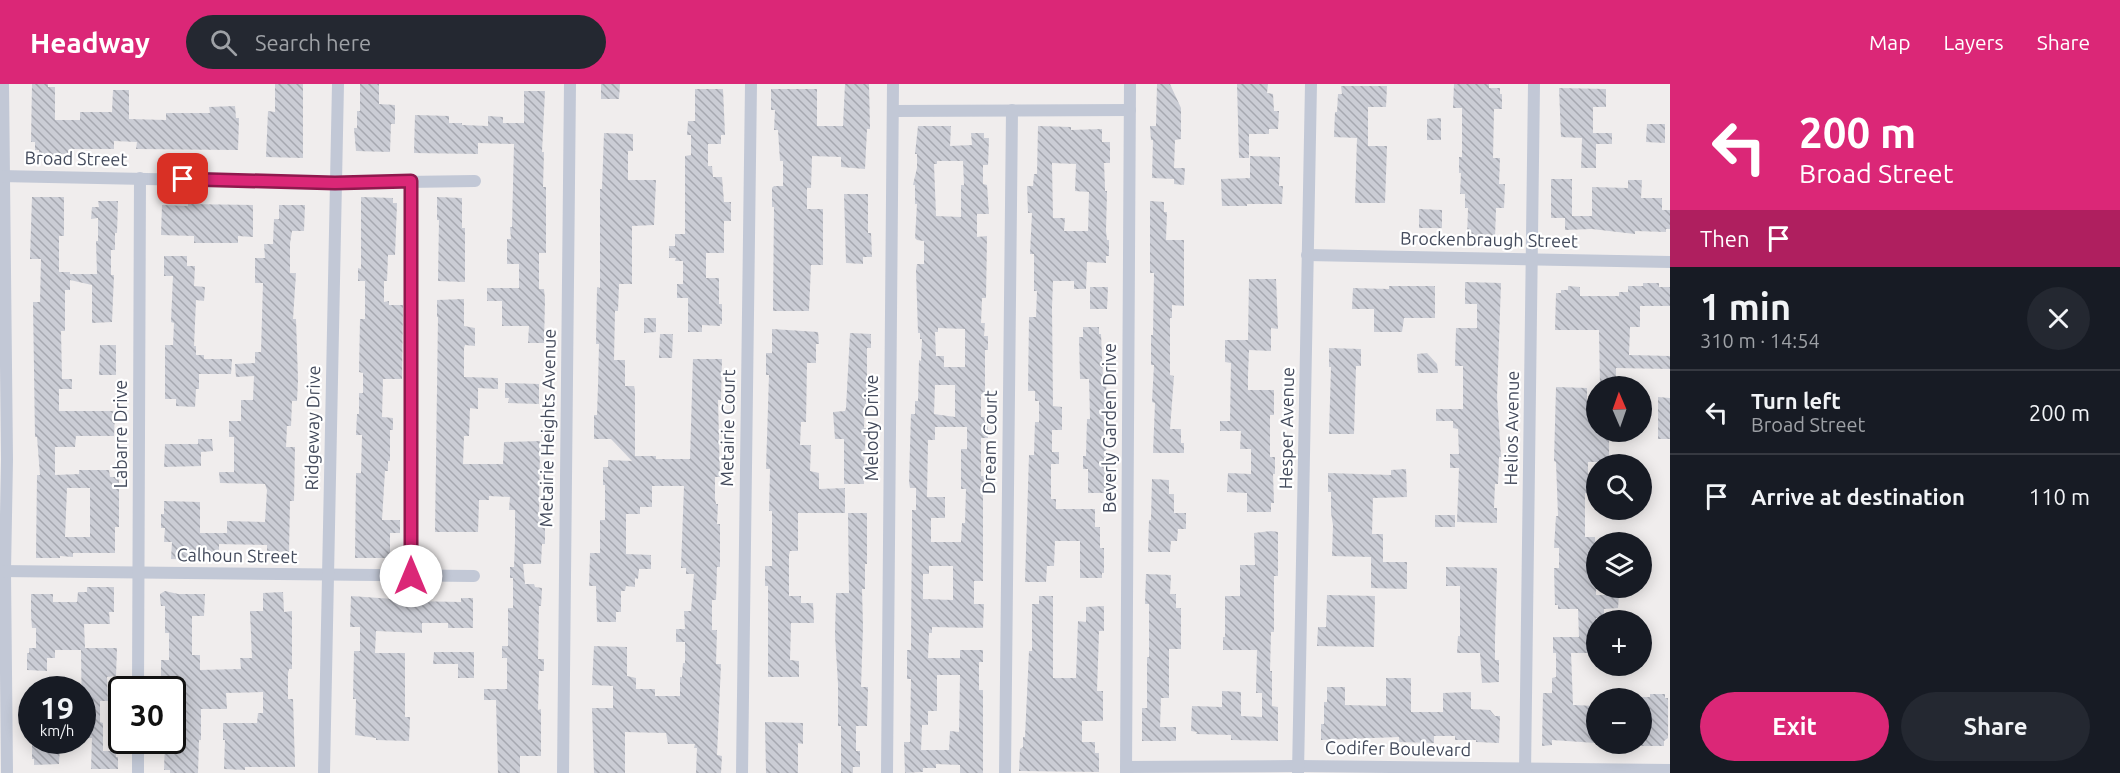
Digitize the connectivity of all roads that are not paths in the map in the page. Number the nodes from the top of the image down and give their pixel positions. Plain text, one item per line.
1 (3, 84) edge
2 (338, 84) edge
3 (570, 84) edge
4 (751, 84) edge
5 (894, 84) edge
6 (1130, 84) edge
7 (1311, 84) edge
8 (1534, 84) edge
9 (1012, 110) junction
10 (1130, 110) junction
11 (893, 111) junction
12 (2, 176) edge
13 (140, 178) junction
14 (411, 181) junction
15 (475, 181) dead end
16 (335, 183) junction
17 (1307, 255) junction
18 (1532, 259) junction
19 (1670, 262) edge
20 (139, 571) junction
21 (2, 572) edge
22 (328, 576) junction
23 (411, 576) junction
24 (474, 576) dead end
25 (138, 676) edge
26 (138, 754) edge
27 (1298, 769) edge
28 (1126, 770) edge
29 (1670, 770) edge
30 (1525, 771) edge
31 (7, 773) edge
32 (138, 773) edge
33 (324, 773) edge
34 (563, 773) edge
35 (742, 773) edge
36 (887, 773) edge
37 (1005, 773) edge

1 - 12 street
2 - 16 street, Ridgeway Drive
3 - 34 street, Metairie Heights Avenue
4 - 35 street, Metairie Court
5 - 11 street, Melody Drive
6 - 10 street, Beverly Garden Drive
7 - 17 street, Hesper Avenue
8 - 18 street, Helios Avenue
9 - 10 street
9 - 11 street
9 - 37 street, Dream Court
10 - 28 street, Beverly Garden Drive
11 - 36 street, Melody Drive
12 - 13 street, Broad Street
12 - 21 street
13 - 16 street, Broad Street
13 - 20 street, Labarre Drive
14 - 15 street, Broad Street
14 - 16 street, Broad Street
14 - 23 street
16 - 22 street, Ridgeway Drive
17 - 18 street, Brockenbraugh Street
17 - 27 street, Hesper Avenue
18 - 19 street, Brockenbraugh Street
18 - 30 street, Helios Avenue
20 - 21 street, Calhoun Street
20 - 22 street, Calhoun Street
20 - 25 street, Labarre Drive
21 - 31 street
22 - 23 street, Calhoun Street
22 - 33 street, Ridgeway Drive
23 - 24 street, Calhoun Street
26 - 32 street
27 - 28 street, Codifer Boulevard
27 - 30 street, Codifer Boulevard
29 - 30 street, Codifer Boulevard

